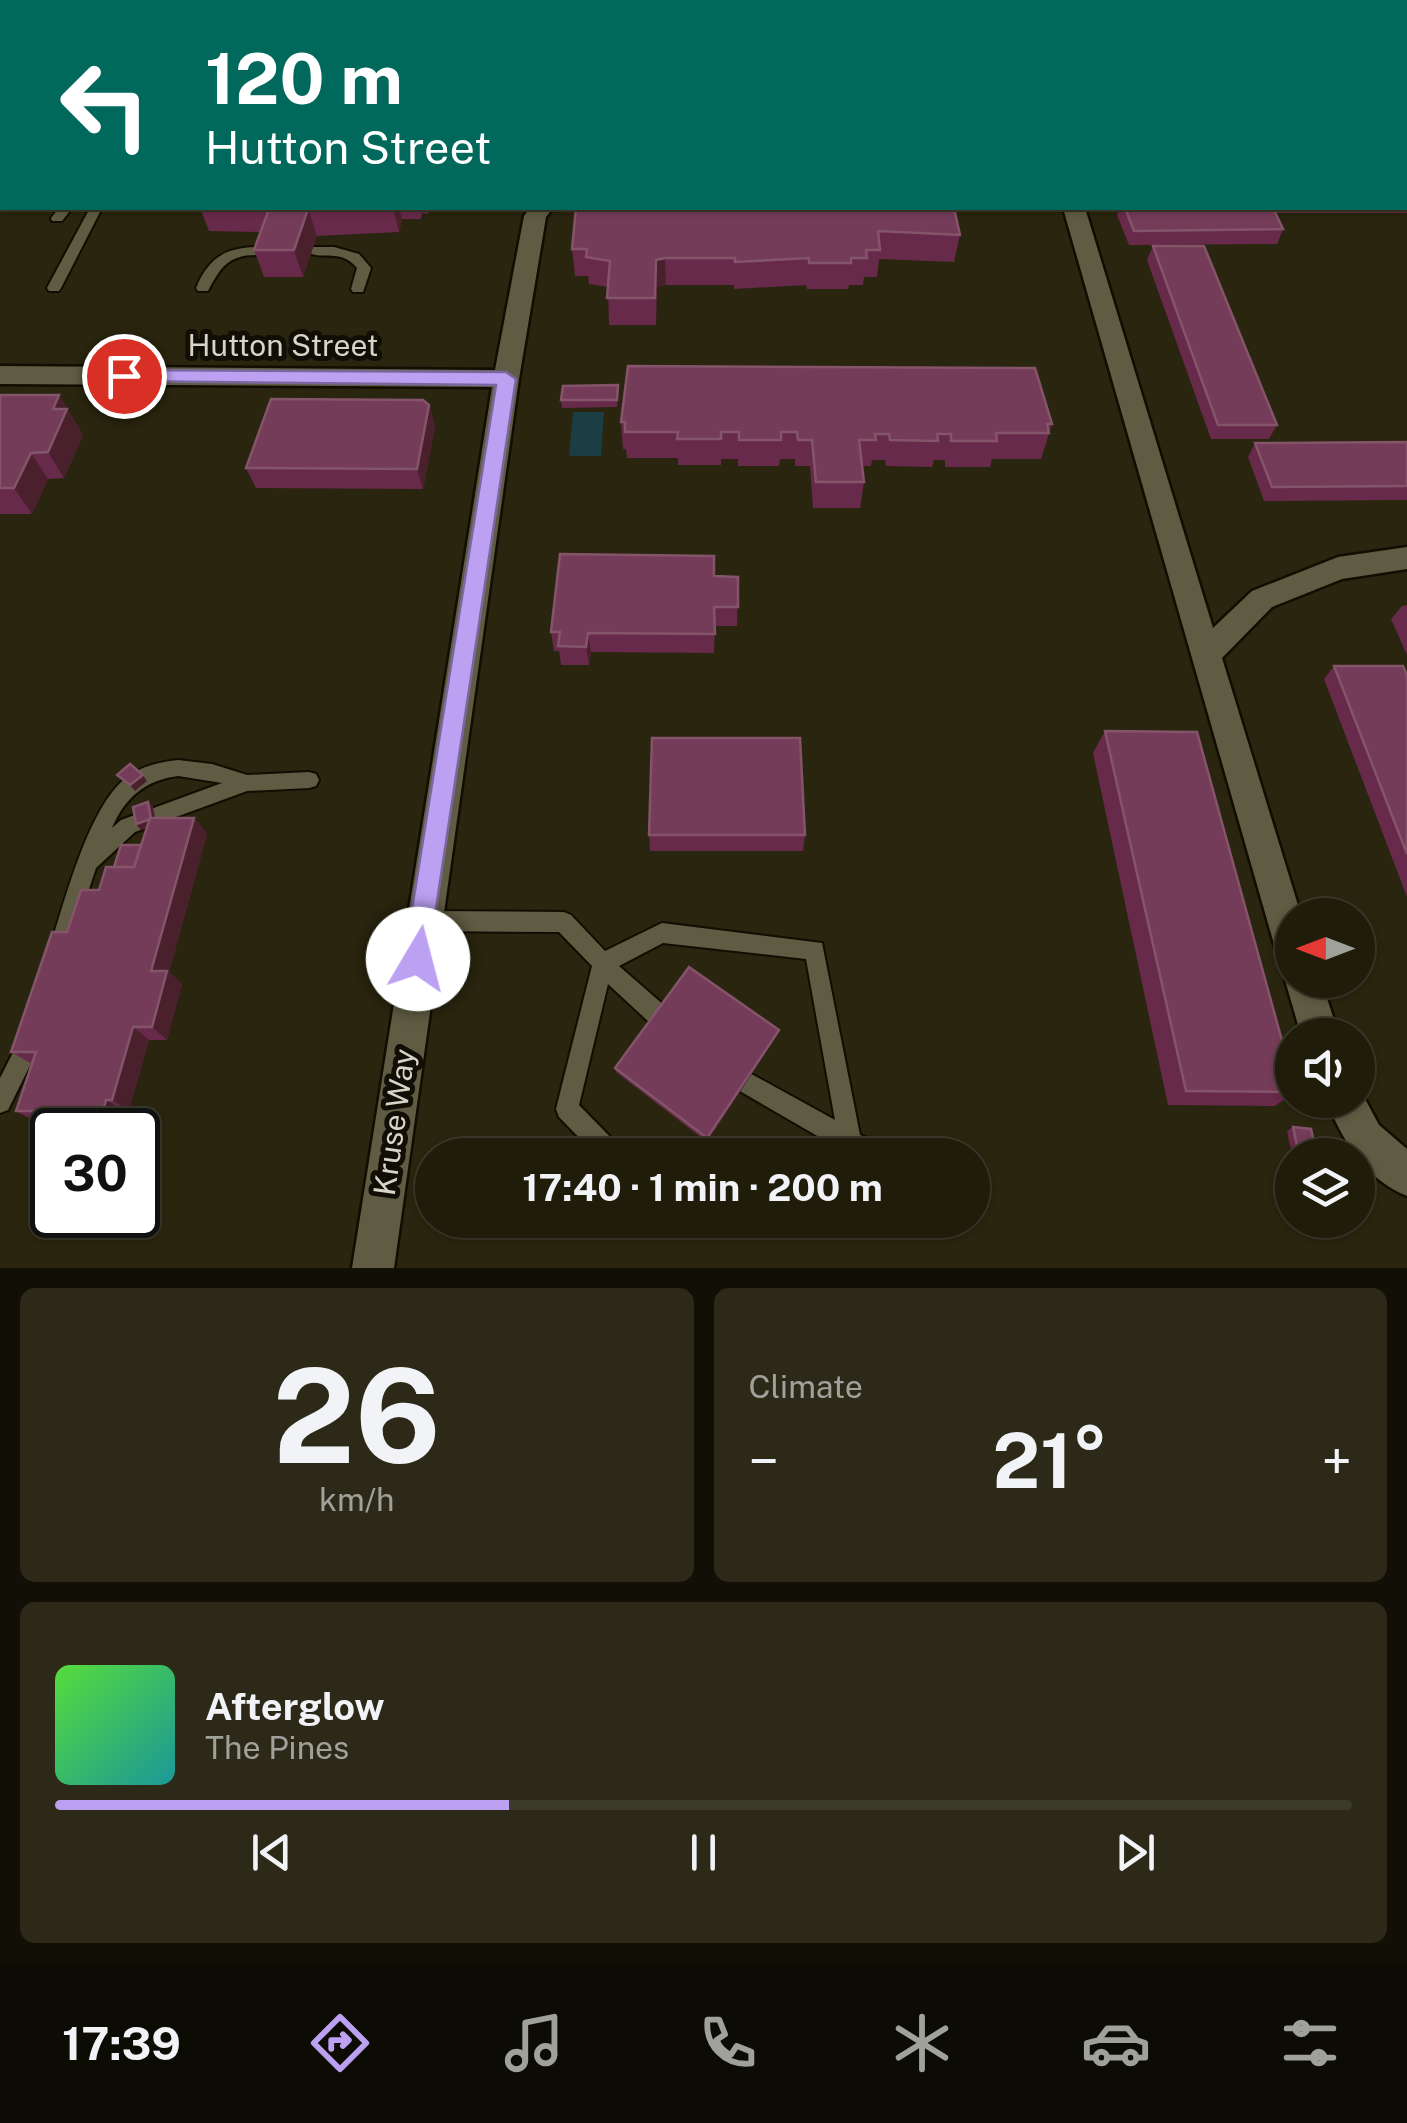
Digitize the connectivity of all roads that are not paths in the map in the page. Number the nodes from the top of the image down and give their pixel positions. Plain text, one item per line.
1 (95, 210) edge
2 (540, 210) edge
3 (1075, 210) edge
4 (273, 251) edge
5 (312, 251) dead end
6 (54, 288) dead end
7 (203, 288) dead end
8 (358, 289) dead end
9 (0, 375) edge
10 (506, 379) junction
11 (1407, 558) edge
12 (1206, 655) junction
13 (310, 780) dead end
14 (247, 784) junction
15 (88, 864) junction
16 (1278, 898) edge
17 (423, 922) junction
18 (603, 963) junction
19 (51, 977) edge
20 (39, 1014) edge
21 (658, 1015) edge
22 (746, 1082) edge
23 (0, 1102) edge
24 (1354, 1118) edge
25 (596, 1138) edge
26 (843, 1138) edge
27 (849, 1138) edge
28 (1407, 1176) edge
29 (372, 1268) edge

1 - 6 lane
2 - 10 street, Kruse Way
3 - 12 street
4 - 7 lane
5 - 8 lane
9 - 10 street, Hutton Street
10 - 17 street, Kruse Way
11 - 12 street
12 - 16 street
13 - 14 lane
14 - 15 lane
14 - 15 lane
15 - 19 lane
17 - 18 lane
17 - 29 street, Kruse Way
18 - 21 lane
18 - 25 lane
18 - 27 lane
20 - 23 lane
22 - 26 lane
24 - 28 street

